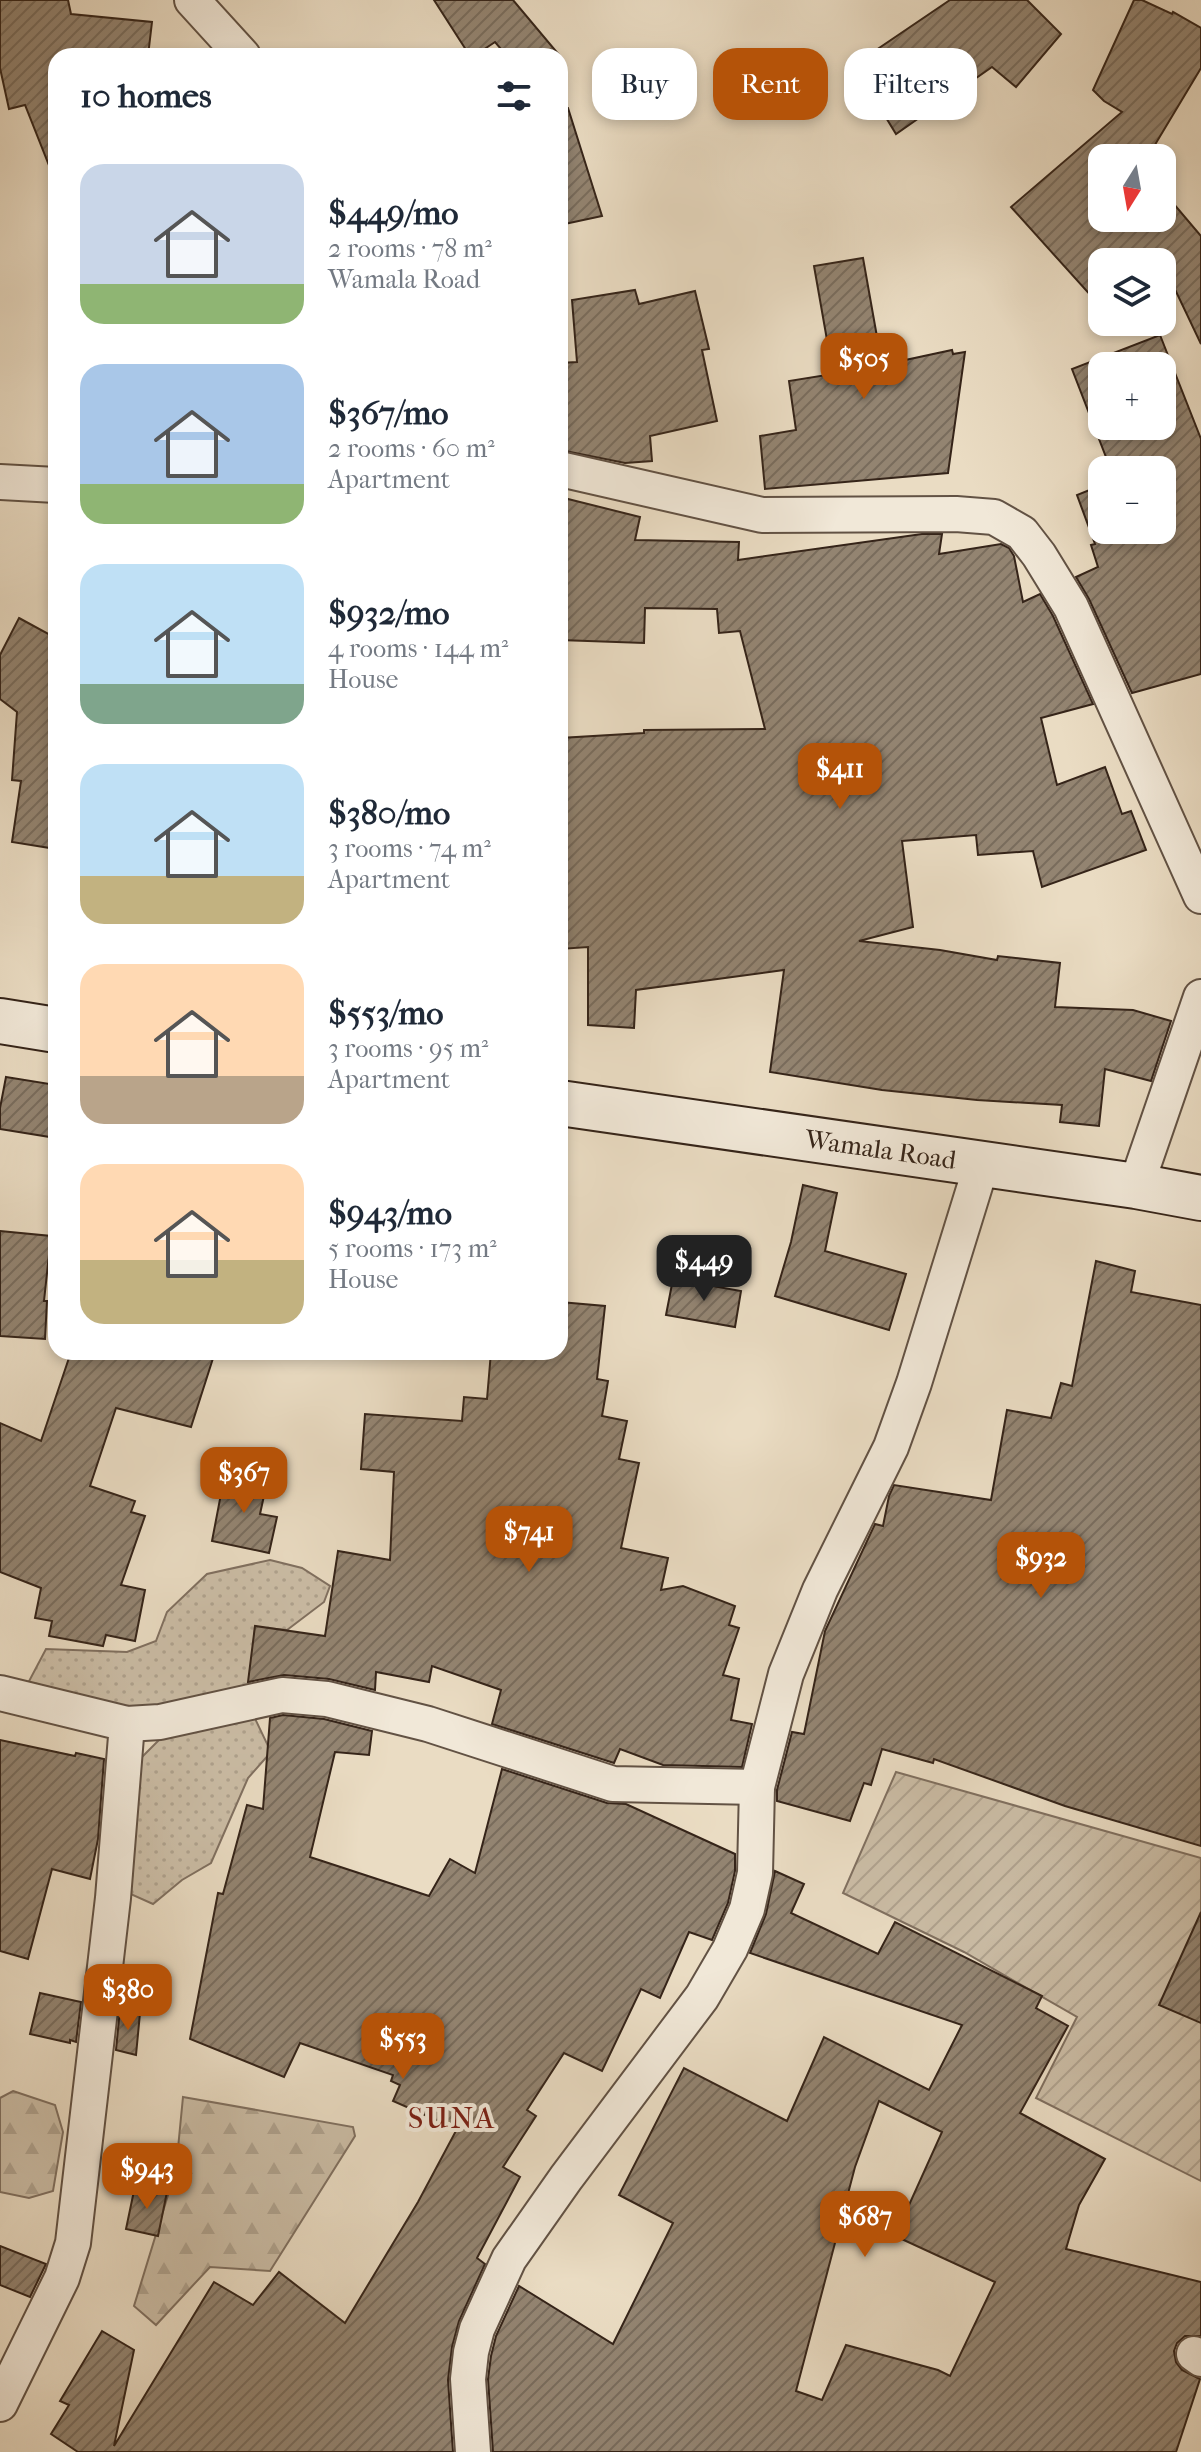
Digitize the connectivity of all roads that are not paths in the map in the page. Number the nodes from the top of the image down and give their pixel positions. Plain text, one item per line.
1 (192, 0) edge
2 (236, 48) edge
3 (568, 471) edge
4 (0, 482) edge
5 (48, 485) edge
6 (1201, 896) edge
7 (1201, 997) edge
8 (0, 1021) edge
9 (48, 1029) edge
10 (568, 1104) edge
11 (982, 1163) junction
12 (1136, 1186) junction
13 (1201, 1198) edge
14 (0, 1693) edge
15 (127, 1724) junction
16 (757, 1787) junction
17 (0, 2404) edge
18 (473, 2452) edge

1 - 2 street
3 - 6 street
4 - 5 street
7 - 12 street
8 - 9 street
10 - 11 street, Wamala Road
11 - 12 street, Wamala Road
11 - 16 street
12 - 13 street, Wamala Road
14 - 15 street
15 - 16 street
15 - 17 street
16 - 18 street

